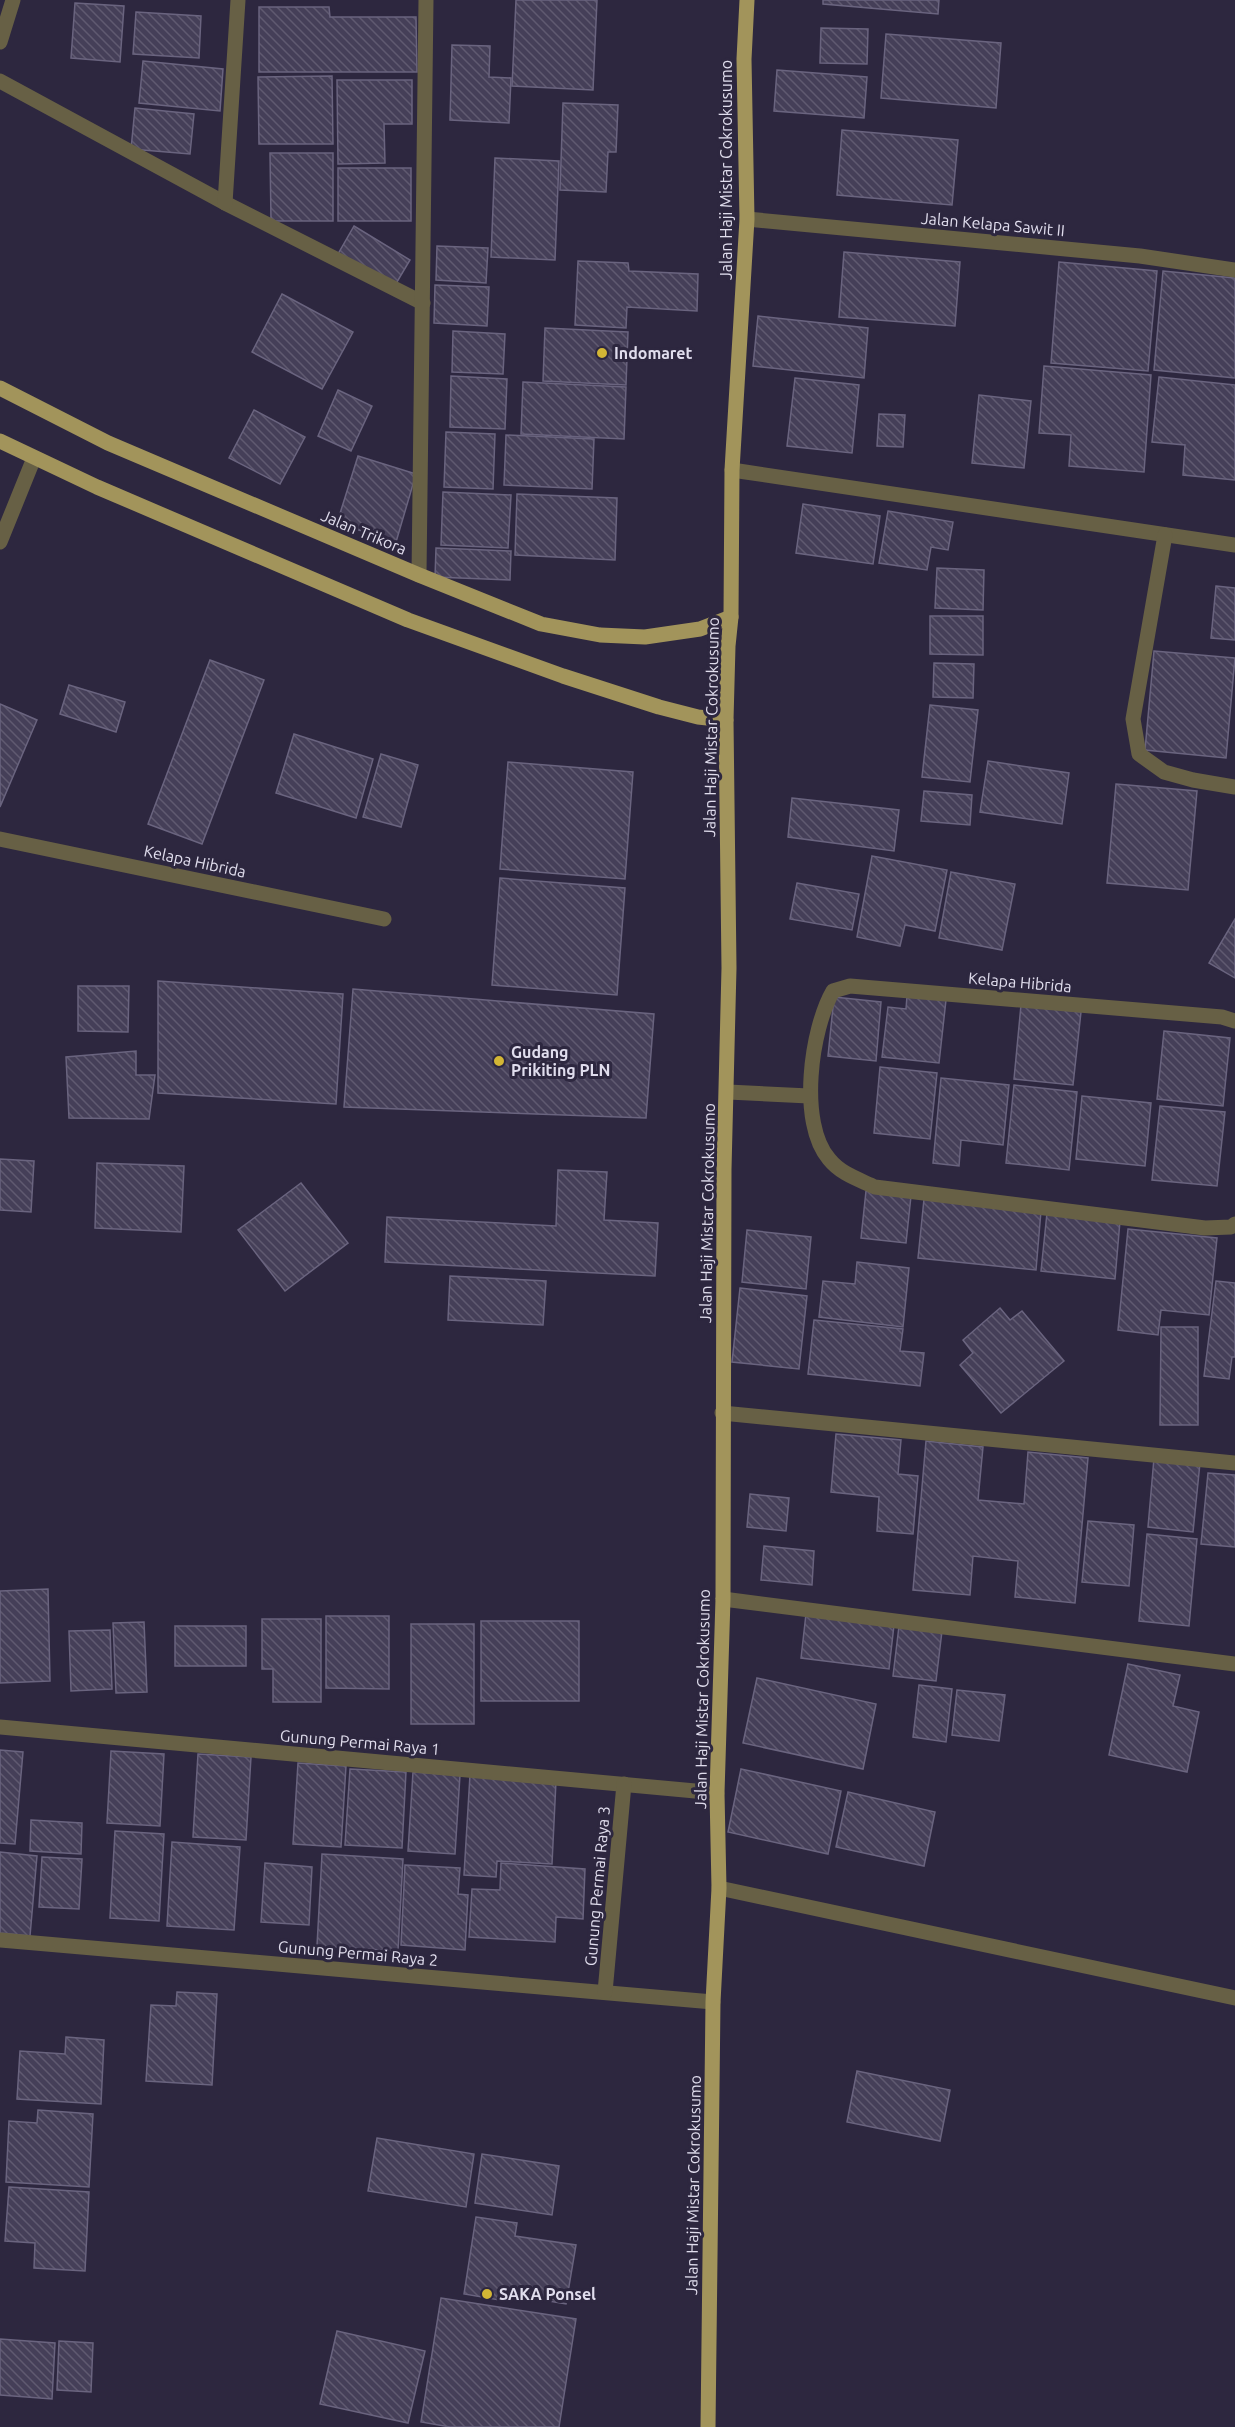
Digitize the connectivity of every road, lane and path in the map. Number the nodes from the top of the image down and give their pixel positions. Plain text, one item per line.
1 (13, 0) edge
2 (238, 0) edge
3 (426, 0) edge
4 (747, 0) edge
5 (0, 42) edge
6 (0, 81) edge
7 (225, 203) junction
8 (747, 219) junction
9 (1235, 270) edge
10 (423, 303) junction
11 (0, 388) edge
12 (0, 441) edge
13 (34, 458) junction
14 (732, 470) junction
15 (1165, 535) junction
16 (0, 542) edge
17 (1235, 545) edge
18 (419, 575) junction
19 (730, 617) junction
20 (726, 720) junction
21 (1235, 786) edge
22 (0, 839) edge
23 (384, 919) dead end
24 (1228, 1019) edge
25 (728, 1092) junction
26 (809, 1096) junction
27 (1235, 1224) edge
28 (722, 1413) junction
29 (1235, 1463) edge
30 (723, 1599) junction
31 (1235, 1664) edge
32 (0, 1727) edge
33 (624, 1784) junction
34 (717, 1793) junction
35 (719, 1888) junction
36 (0, 1940) edge
37 (605, 1992) junction
38 (1235, 1998) edge
39 (713, 2002) junction
40 (708, 2427) edge

1 - 5 street
2 - 7 street
3 - 10 street
4 - 8 main road, Jalan Haji Mistar Cokrokusumo
6 - 7 street
7 - 10 street
8 - 9 street, Jalan Kelapa Sawit II
8 - 14 main road, Jalan Haji Mistar Cokrokusumo
10 - 18 street
11 - 18 main road, Jalan Trikora
12 - 13 main road
13 - 16 street
13 - 20 main road
14 - 15 street
14 - 19 main road, Jalan Haji Mistar Cokrokusumo
15 - 17 street
15 - 21 street
18 - 19 main road, Jalan Trikora
19 - 20 main road, Jalan Haji Mistar Cokrokusumo
20 - 25 main road, Jalan Haji Mistar Cokrokusumo
22 - 23 street, Kelapa Hibrida
24 - 26 street, Kelapa Hibrida
25 - 26 street
25 - 28 main road, Jalan Haji Mistar Cokrokusumo
26 - 27 street
28 - 29 street
28 - 30 main road, Jalan Haji Mistar Cokrokusumo
30 - 31 street
30 - 34 main road, Jalan Haji Mistar Cokrokusumo
32 - 33 street, Gunung Permai Raya 1
33 - 34 street, Gunung Permai Raya 1
33 - 37 street, Gunung Permai Raya 3
34 - 35 main road, Jalan Haji Mistar Cokrokusumo
35 - 38 street
35 - 39 main road, Jalan Haji Mistar Cokrokusumo
36 - 37 street, Gunung Permai Raya 2
37 - 39 street, Gunung Permai Raya 2
39 - 40 main road, Jalan Haji Mistar Cokrokusumo

